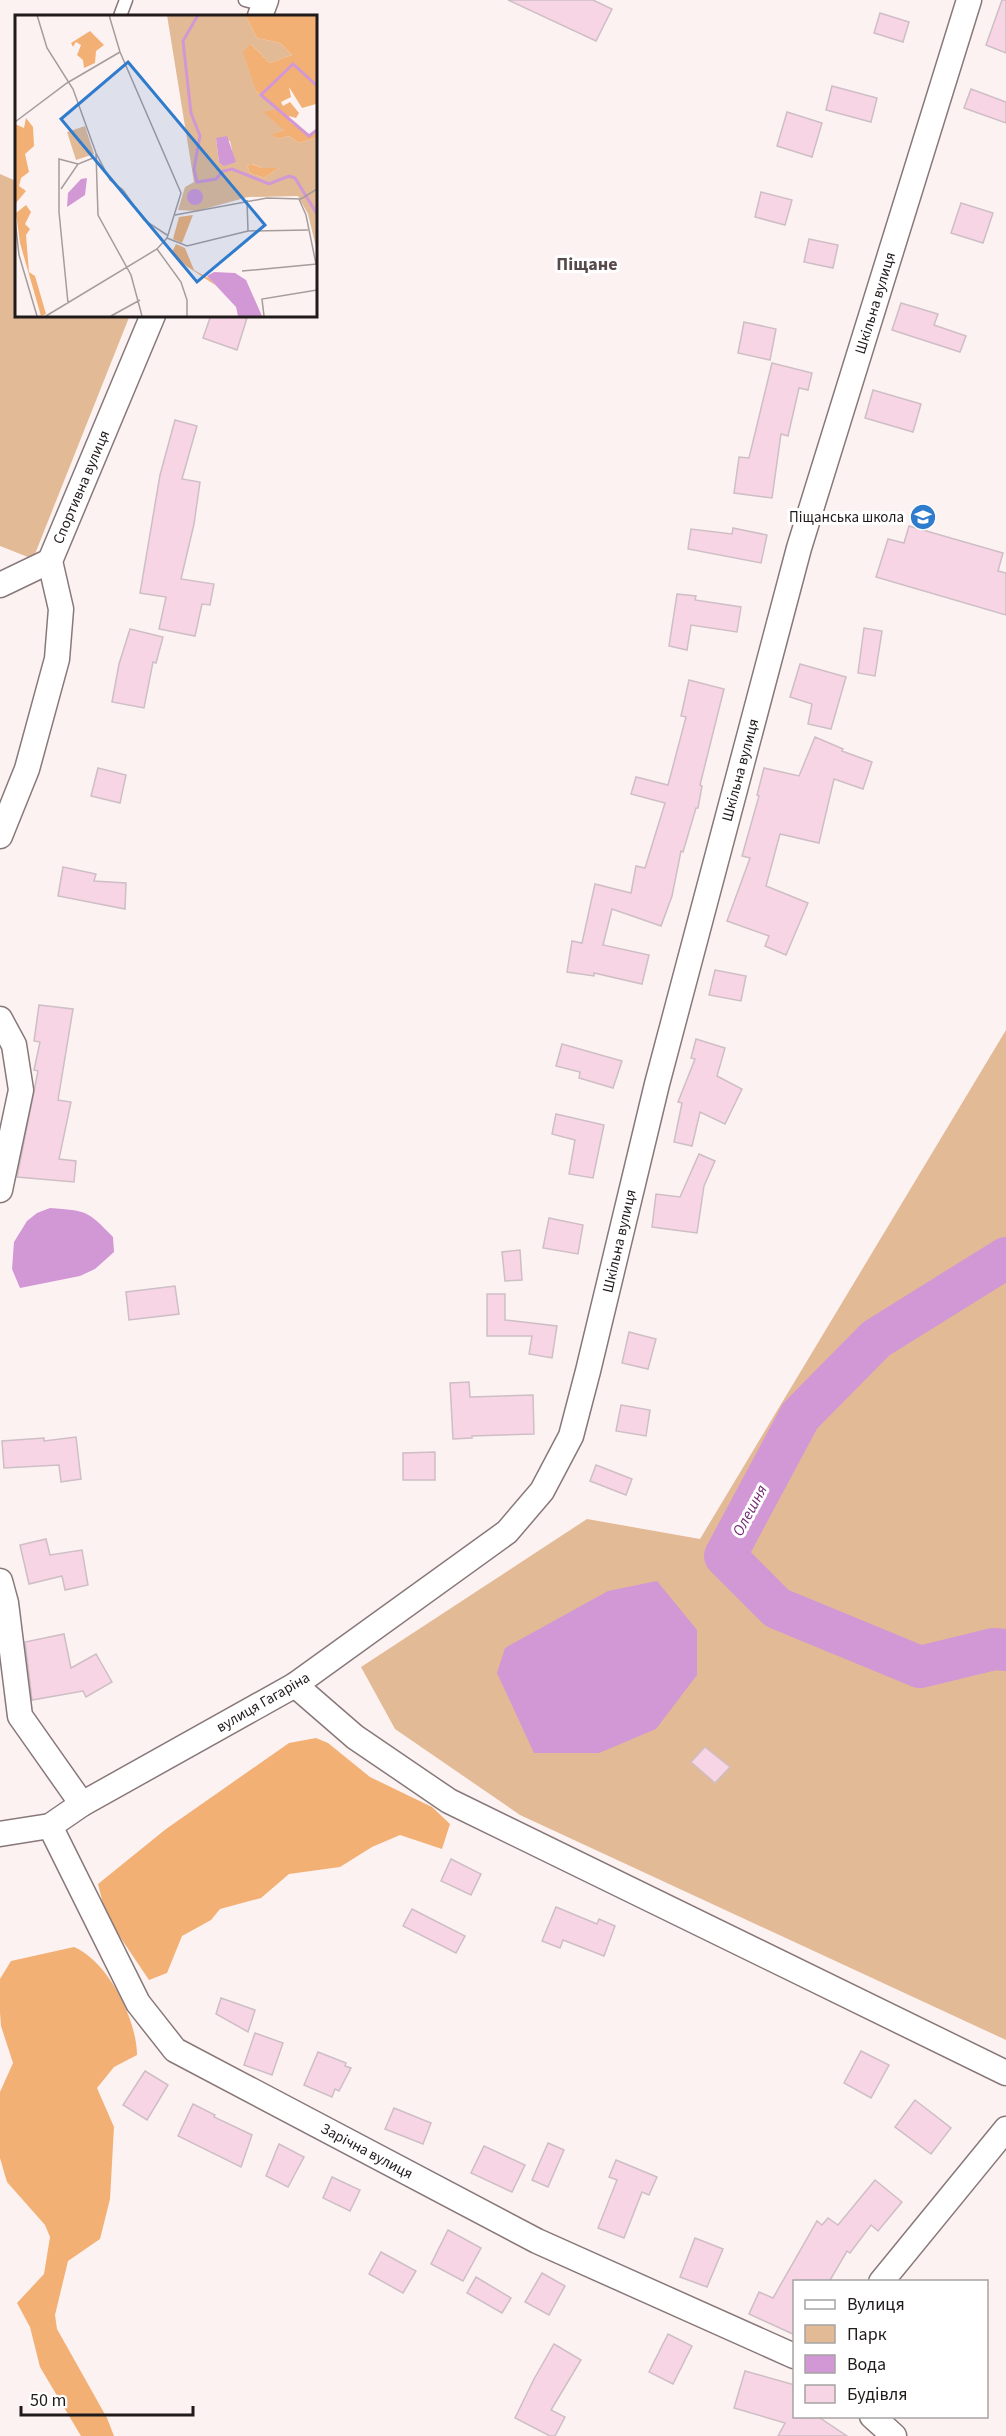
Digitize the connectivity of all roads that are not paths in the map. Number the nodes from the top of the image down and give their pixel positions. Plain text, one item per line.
1 (126, 0) edge
2 (969, 0) edge
3 (120, 15) edge
4 (153, 316) edge
5 (50, 561) junction
6 (0, 585) edge
7 (0, 836) edge
8 (0, 1019) edge
9 (0, 1190) edge
10 (507, 1532) joint
11 (0, 1581) edge
12 (295, 1685) junction
13 (82, 1804) junction
14 (51, 1826) junction
15 (0, 1834) edge
16 (1006, 2073) edge
17 (1006, 2128) edge
18 (883, 2280) edge
19 (793, 2355) edge
20 (874, 2418) edge
21 (894, 2436) edge

1 - 3 lane
2 - 10 street, Шкільна вулиця
4 - 5 street, Спортивна вулиця
5 - 6 street
5 - 7 street, Спортивна вулиця
8 - 9 street
10 - 12 street, вулиця Гагаріна
11 - 13 street
12 - 13 street, вулиця Гагаріна
12 - 16 street
13 - 14 street, вулиця Гагаріна
14 - 15 street, вулиця Гагаріна
14 - 19 street, Зарічна вулиця
17 - 18 street
20 - 21 street

